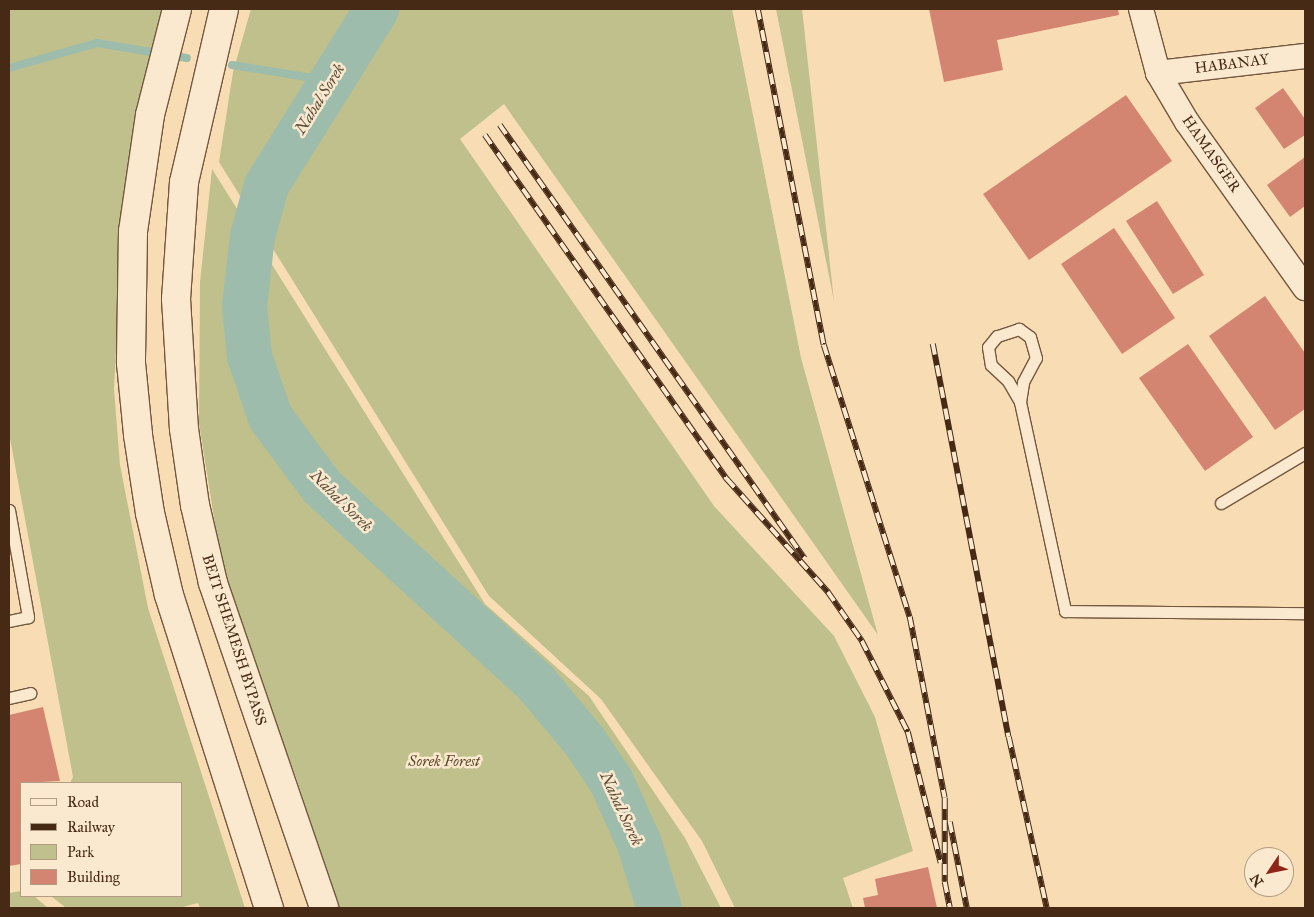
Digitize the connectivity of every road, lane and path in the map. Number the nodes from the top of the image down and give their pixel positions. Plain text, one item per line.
1 (176, 9) edge
2 (224, 9) edge
3 (1141, 9) edge
4 (1305, 56) edge
5 (1158, 73) junction
6 (1305, 288) edge
7 (1020, 402) junction
8 (1305, 453) edge
9 (1221, 503) dead end
10 (9, 510) edge
11 (1305, 613) edge
12 (9, 621) edge
13 (30, 693) dead end
14 (9, 698) edge
15 (269, 908) edge
16 (324, 908) edge

1 - 15 main road
2 - 16 main road, BEIT SHEMESH BYPASS
3 - 5 street, HAMASGER
4 - 5 street, HABANAY
5 - 6 street, HAMASGER
7 - 7 lane
7 - 11 lane
8 - 9 lane
10 - 12 lane
13 - 14 lane

